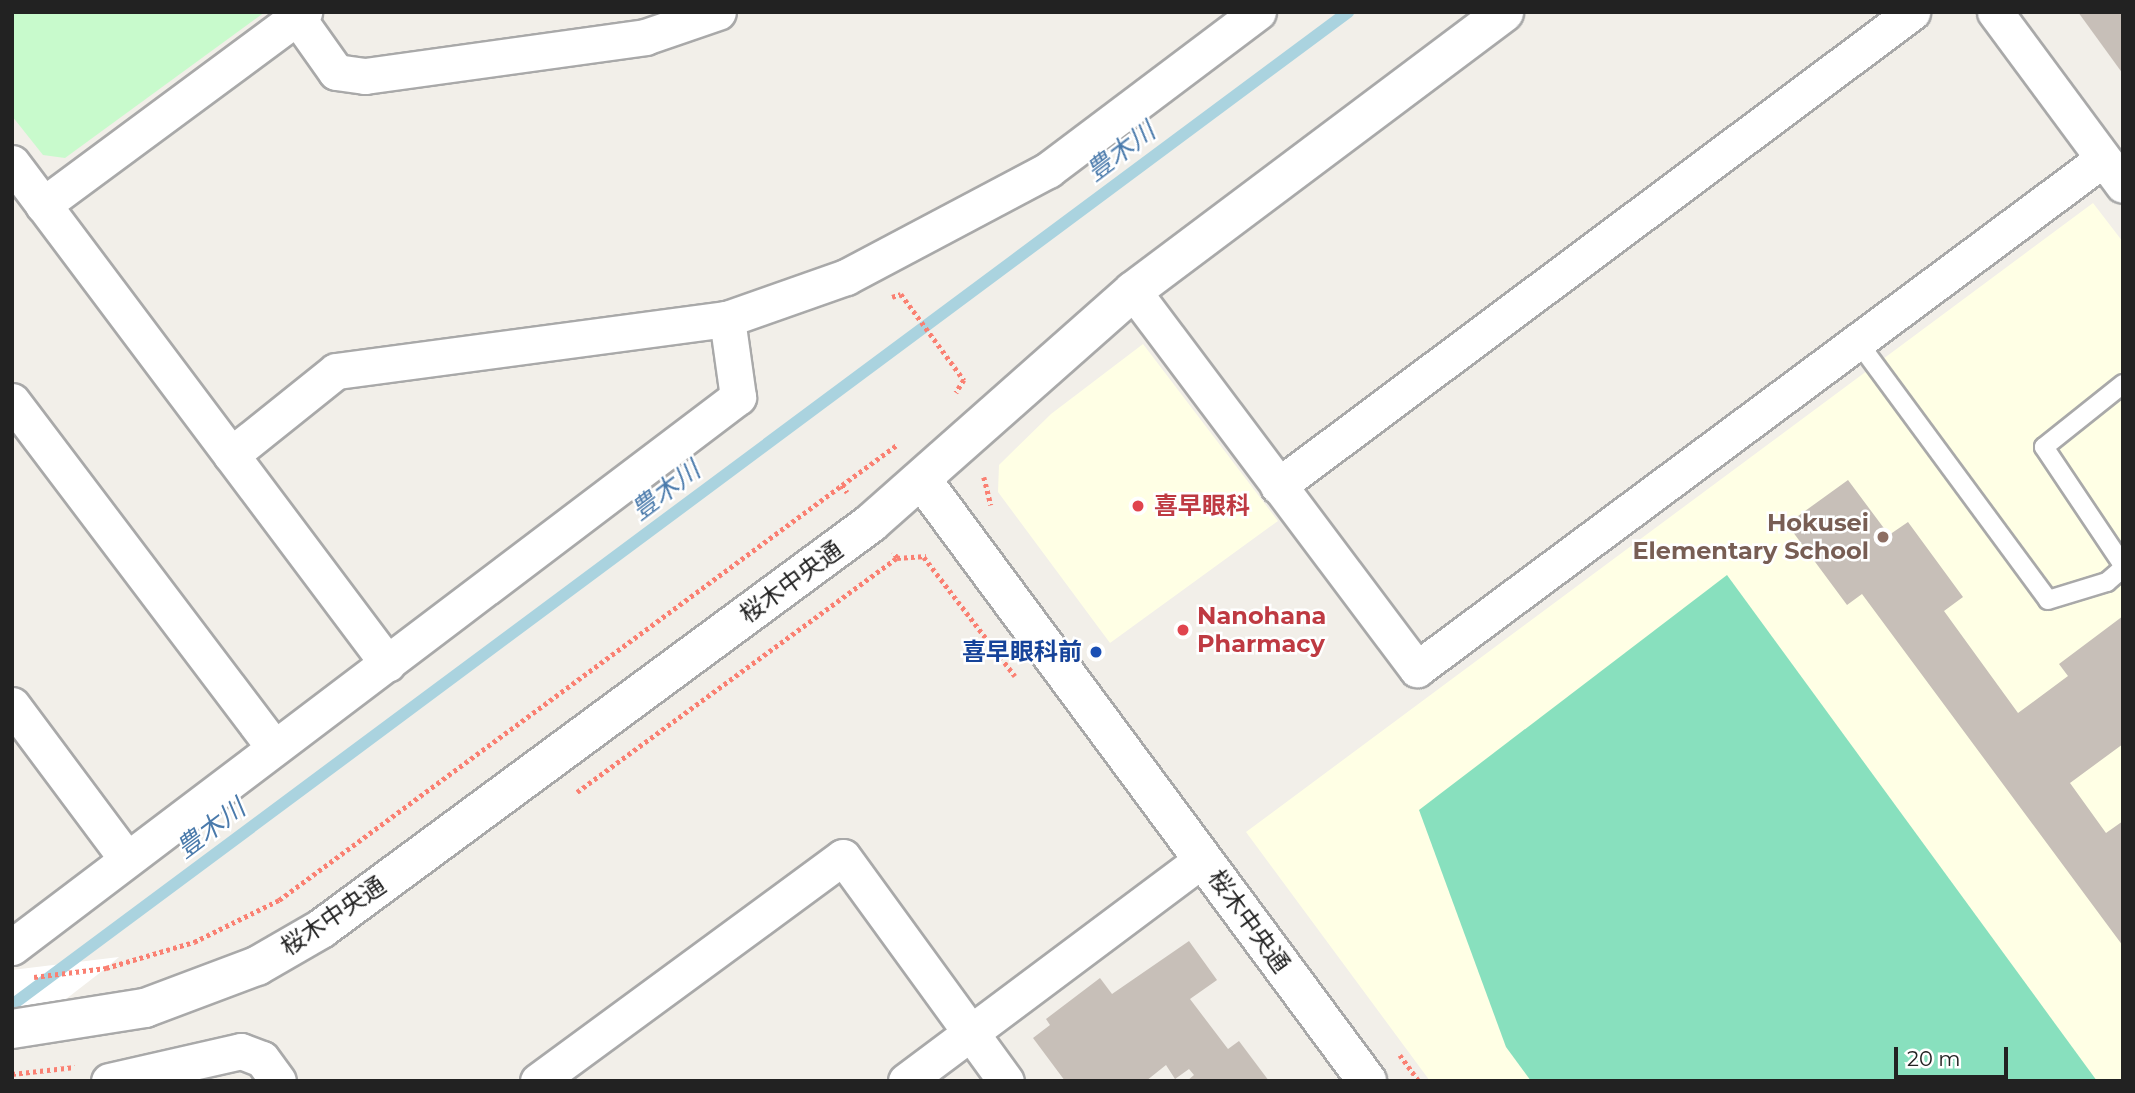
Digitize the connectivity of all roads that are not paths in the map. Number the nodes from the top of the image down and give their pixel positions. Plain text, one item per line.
1 (718, 12) edge
2 (1258, 12) edge
3 (1504, 12) edge
4 (1912, 12) edge
5 (1995, 12) edge
6 (300, 15) edge
7 (12, 163) edge
8 (2113, 172) edge
9 (44, 205) junction
10 (1133, 291) junction
11 (727, 319) junction
12 (1858, 342) junction
13 (2123, 384) edge
14 (12, 401) edge
15 (230, 455) junction
16 (922, 480) junction
17 (1278, 486) junction
18 (2123, 566) edge
19 (388, 664) junction
20 (12, 705) edge
21 (274, 747) junction
22 (126, 858) junction
23 (1203, 859) junction
24 (19, 963) edge
25 (20, 1029) edge
26 (971, 1033) junction
27 (109, 1081) edge
28 (278, 1081) edge
29 (538, 1081) edge
30 (906, 1081) edge
31 (1006, 1081) edge
32 (1367, 1081) edge

1 - 6 street
2 - 11 street
3 - 10 street
4 - 17 street
5 - 8 street
6 - 9 street
7 - 9 street
8 - 12 street
9 - 15 street
10 - 16 street
10 - 17 street
11 - 15 street
11 - 19 street
12 - 17 street
12 - 18 lane
13 - 18 lane
14 - 21 street
15 - 19 street
16 - 23 street, 桜木中央通
16 - 25 street, 桜木中央通
19 - 21 street
20 - 22 street
21 - 22 street
22 - 24 street
23 - 26 street
23 - 32 street, 桜木中央通
26 - 29 street
26 - 30 street
26 - 31 street
27 - 28 street

